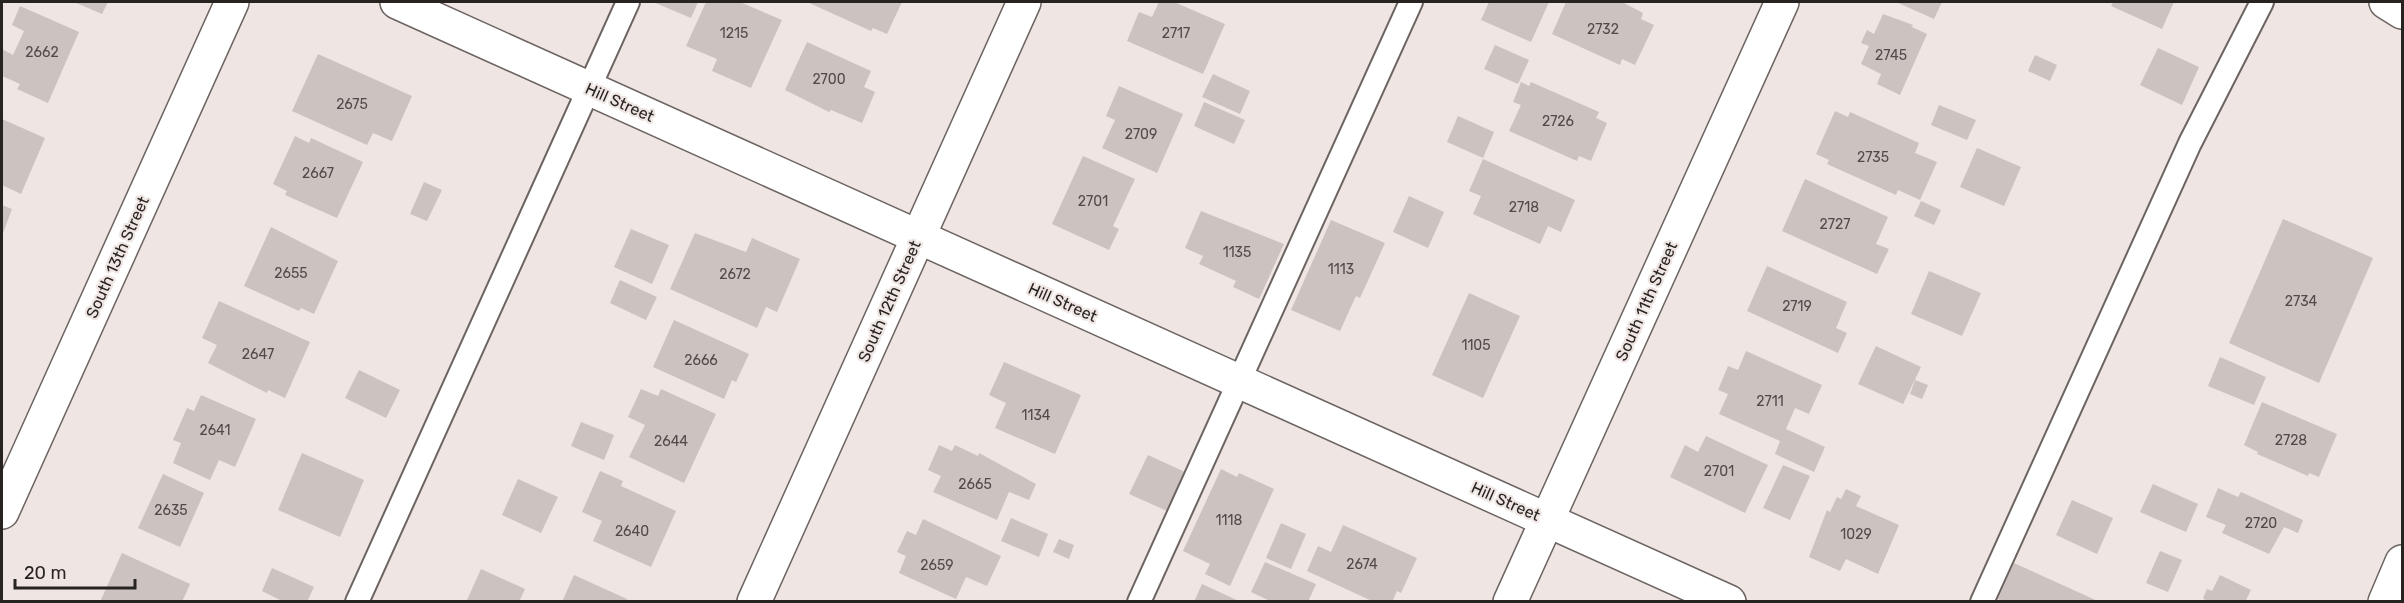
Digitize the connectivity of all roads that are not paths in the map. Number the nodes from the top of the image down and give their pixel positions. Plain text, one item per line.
1 (232, 2) edge
2 (397, 2) edge
3 (628, 2) edge
4 (1024, 2) edge
5 (1411, 2) edge
6 (1782, 2) edge
7 (2262, 2) edge
8 (2386, 2) edge
9 (2403, 12) edge
10 (589, 87) junction
11 (918, 237) junction
12 (1238, 381) junction
13 (2, 512) edge
14 (1547, 519) junction
15 (2403, 562) edge
16 (357, 602) edge
17 (754, 602) edge
18 (1139, 602) edge
19 (1510, 602) edge
20 (1729, 602) edge
21 (1982, 602) edge
22 (2385, 602) edge

1 - 13 street, South 13th Street
2 - 10 street, Hill Street
3 - 10 lane
4 - 11 street, South 12th Street
5 - 12 lane
6 - 14 street, South 11th Street
7 - 21 lane
8 - 9 street
10 - 11 street, Hill Street
10 - 16 lane
11 - 12 street, Hill Street
11 - 17 street, South 12th Street
12 - 14 street, Hill Street
12 - 18 lane
14 - 19 street, South 11th Street
14 - 20 street, Hill Street
15 - 22 street

